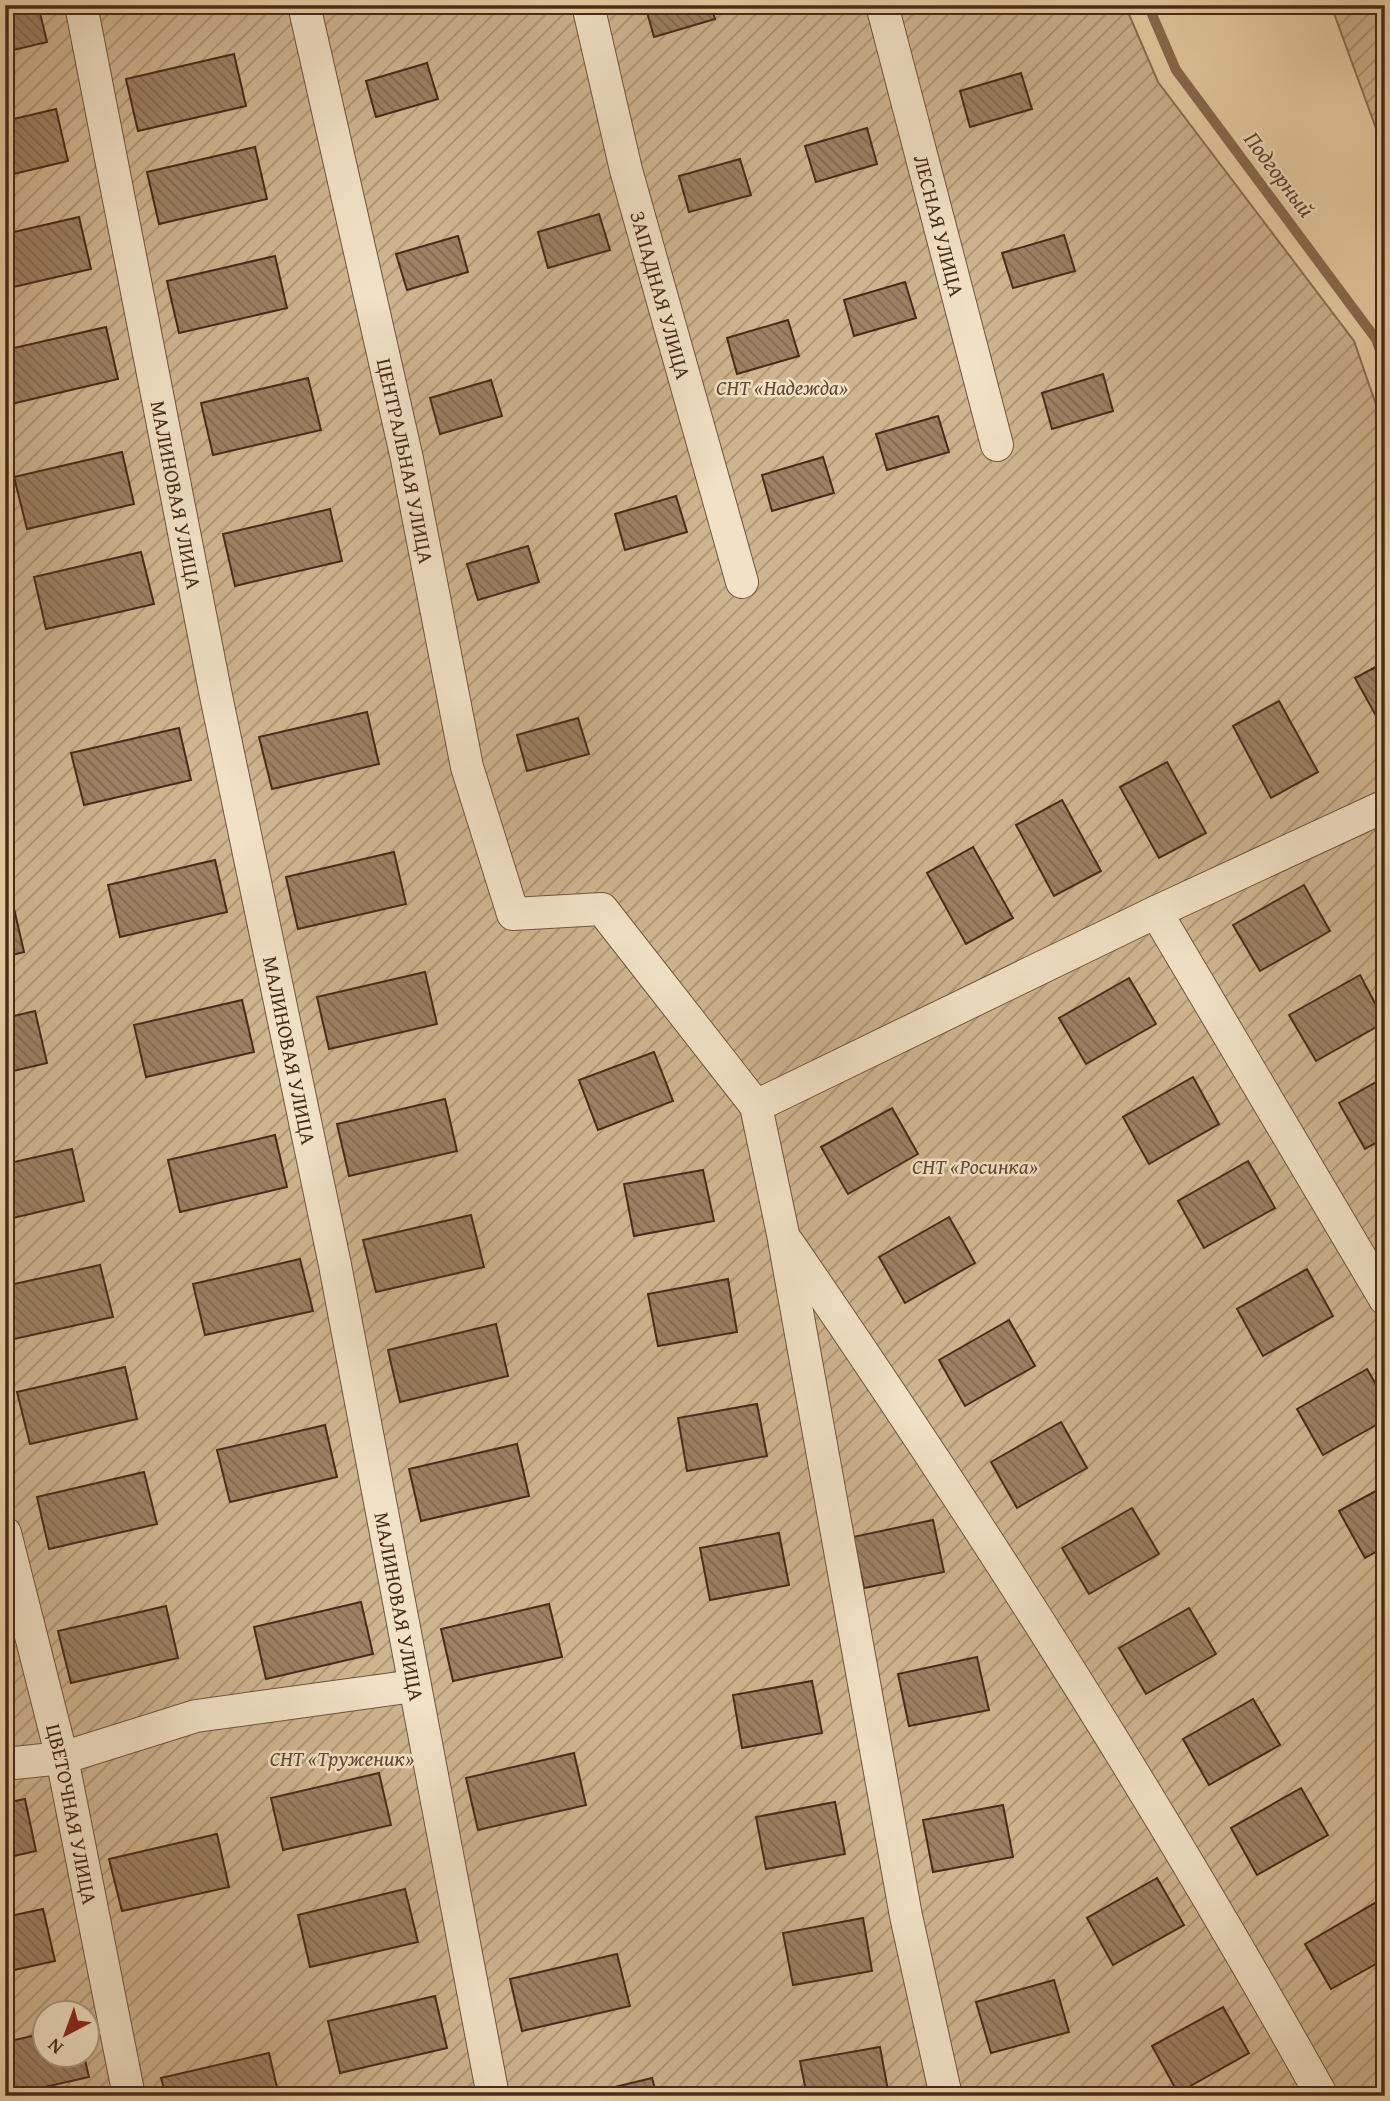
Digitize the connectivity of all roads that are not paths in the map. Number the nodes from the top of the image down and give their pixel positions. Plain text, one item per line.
1 (81, 5) edge
2 (304, 5) edge
3 (588, 5) edge
4 (882, 5) edge
5 (997, 445) dead end
6 (742, 582) dead end
7 (1385, 806) edge
8 (1156, 912) junction
9 (756, 1106) junction
10 (783, 1234) junction
11 (1385, 1299) edge
12 (5, 1532) edge
13 (414, 1686) junction
14 (62, 1758) junction
15 (5, 1764) edge
16 (129, 2096) edge
17 (492, 2096) edge
18 (946, 2096) edge
19 (1322, 2096) edge

1 - 13 street, МАЛИНОВАЯ УЛИЦА
2 - 9 street, ЦЕНТРАЛЬНАЯ УЛИЦА
3 - 6 street, ЗАПАДНАЯ УЛИЦА
4 - 5 street, ЛЕСНАЯ УЛИЦА
7 - 8 street
8 - 9 street
8 - 11 street
9 - 10 street
10 - 18 street
10 - 19 street
12 - 14 street, ЦВЕТОЧНАЯ УЛИЦА
13 - 14 street
13 - 17 street, МАЛИНОВАЯ УЛИЦА
14 - 15 street
14 - 16 street, ЦВЕТОЧНАЯ УЛИЦА

